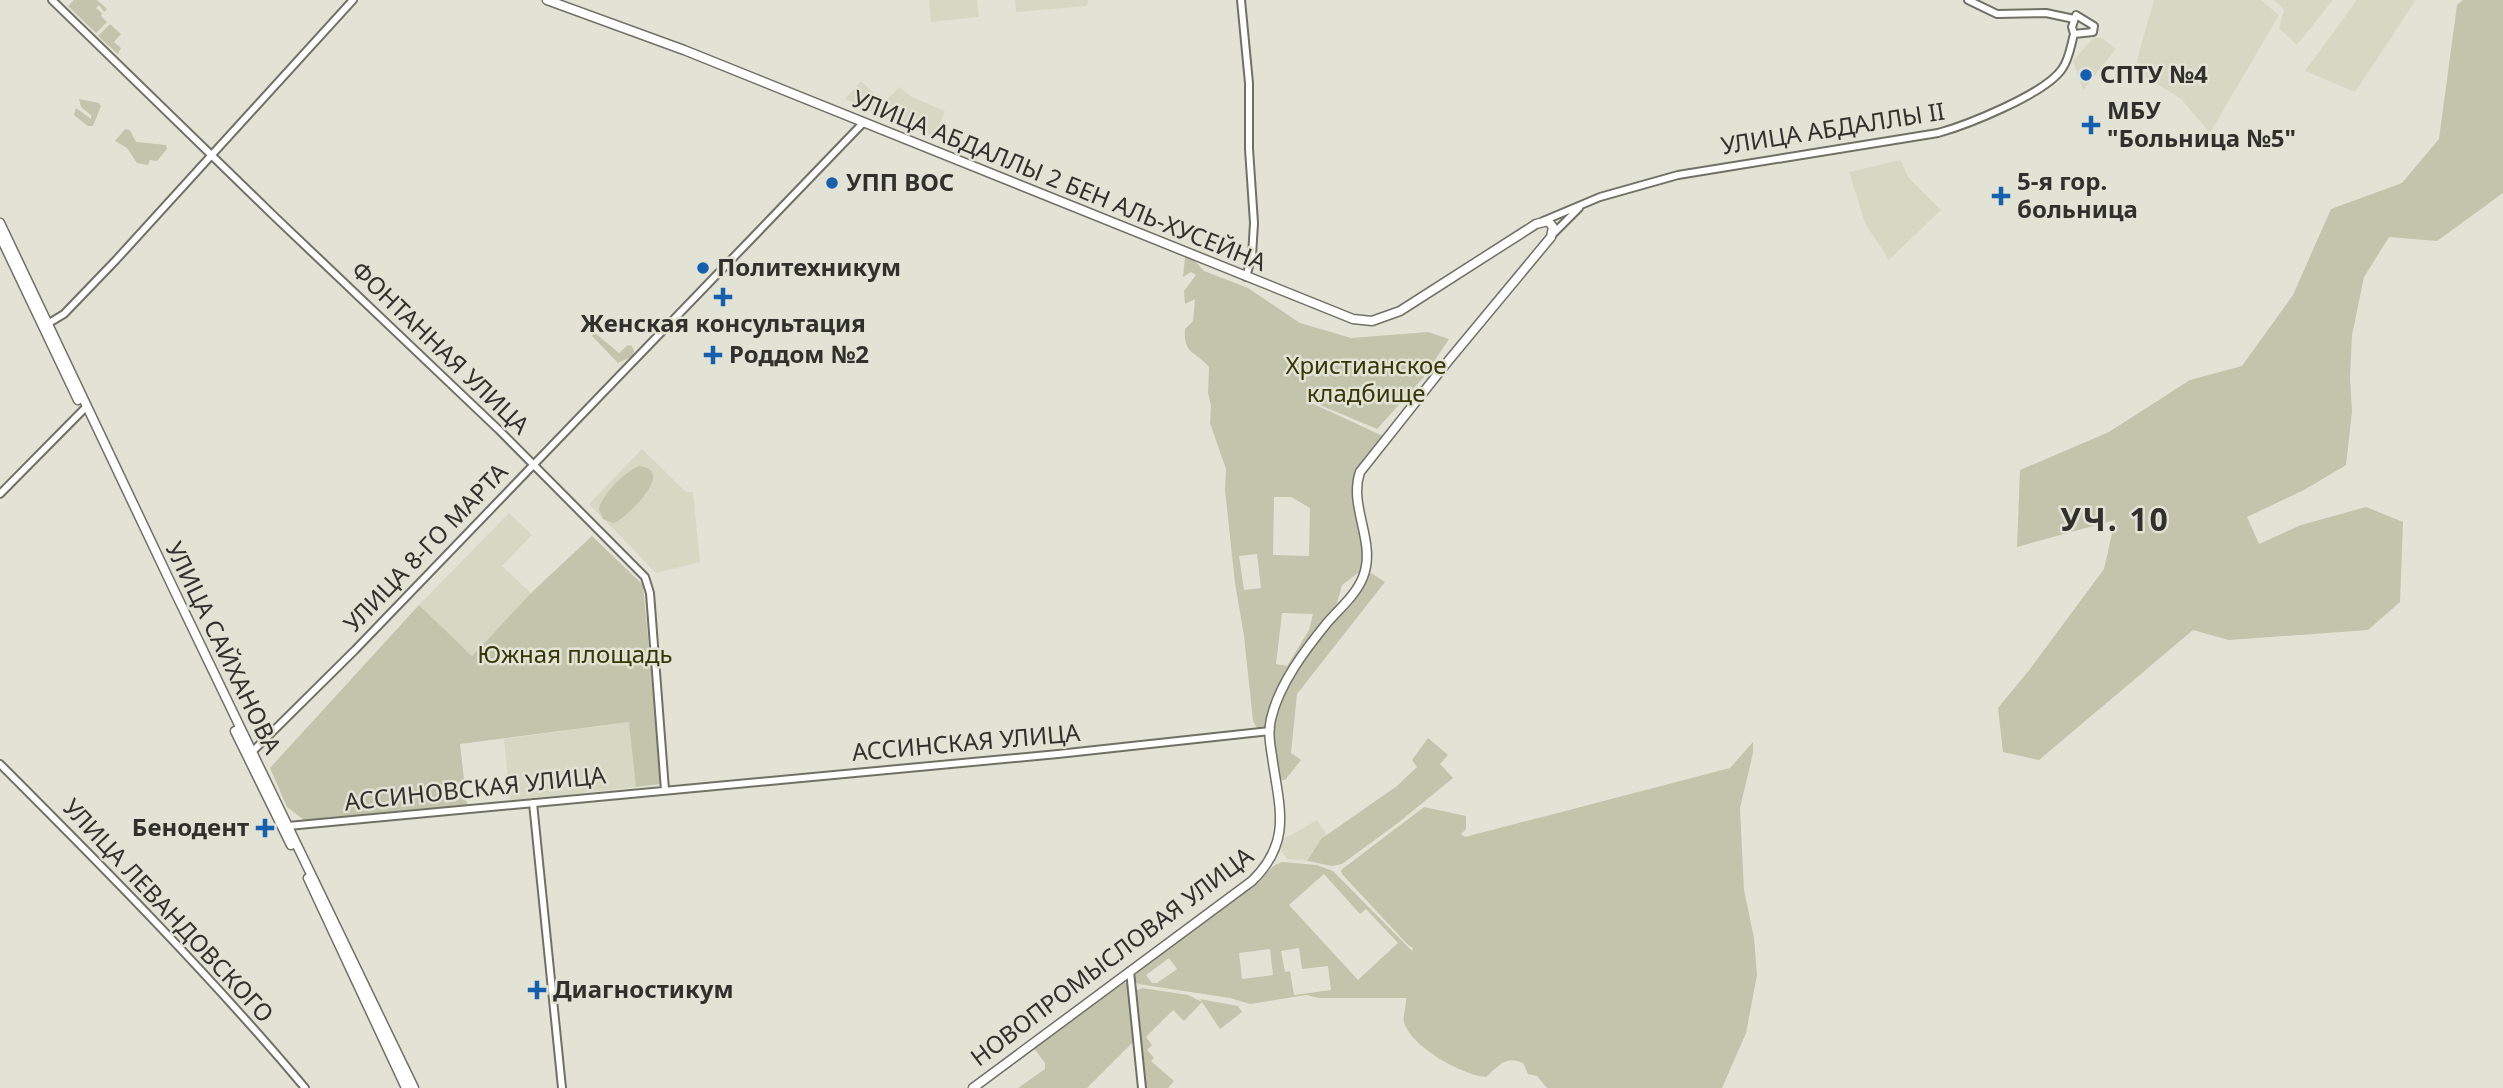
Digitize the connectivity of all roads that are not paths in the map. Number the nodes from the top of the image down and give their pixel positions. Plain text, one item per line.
1 (52, 0) edge
2 (353, 0) edge
3 (547, 0) edge
4 (1241, 0) edge
5 (1968, 0) edge
6 (2074, 19) junction
7 (2074, 34) junction
8 (863, 122) junction
9 (212, 155) junction
10 (1589, 202) junction
11 (1542, 221) junction
12 (0, 223) edge
13 (0, 236) edge
14 (1551, 237) junction
15 (1246, 277) junction
16 (49, 323) junction
17 (85, 408) junction
18 (533, 465) junction
19 (0, 494) edge
20 (1270, 731) junction
21 (250, 755) junction
22 (0, 764) edge
23 (666, 790) junction
24 (533, 803) junction
25 (288, 826) junction
26 (1130, 971) junction
27 (304, 1088) edge
28 (406, 1088) edge
29 (414, 1088) edge
30 (562, 1088) edge
31 (973, 1088) edge
32 (1142, 1088) edge

1 - 9 street, ФОНТАННАЯ УЛИЦА
2 - 9 street
3 - 8 main road, УЛИЦА АБДАЛЛЫ 2 БЕН АЛЬ-ХУСЕЙНА
4 - 15 street
5 - 6 street
6 - 7 street, УЛИЦА АБДАЛЛЫ II
6 - 7 street
7 - 10 street, УЛИЦА АБДАЛЛЫ II
8 - 15 main road, УЛИЦА АБДАЛЛЫ 2 БЕН АЛЬ-ХУСЕЙНА
8 - 18 street, УЛИЦА 8-ГО МАРТА
9 - 16 street
9 - 18 street, ФОНТАННАЯ УЛИЦА
10 - 11 street, УЛИЦА АБДАЛЛЫ II
10 - 14 street
11 - 14 main road
11 - 15 main road, УЛИЦА АБДАЛЛЫ 2 БЕН АЛЬ-ХУСЕЙНА
12 - 16 main road, УЛИЦА САЙХАНОВА
13 - 17 main road, УЛИЦА САЙХАНОВА
14 - 20 main road
16 - 17 main road, УЛИЦА САЙХАНОВА
17 - 19 street
17 - 21 main road, УЛИЦА САЙХАНОВА
18 - 21 street, УЛИЦА 8-ГО МАРТА
18 - 23 street, ФОНТАННАЯ УЛИЦА
20 - 23 street, АССИНСКАЯ УЛИЦА
20 - 26 main road, НОВОПРОМЫСЛОВАЯ УЛИЦА
21 - 25 main road, УЛИЦА САЙХАНОВА
21 - 28 main road, УЛИЦА САЙХАНОВА
22 - 27 street, УЛИЦА ЛЕВАНДОВСКОГО
23 - 24 street, АССИНОВСКАЯ УЛИЦА
24 - 25 street, АССИНОВСКАЯ УЛИЦА
24 - 30 street
25 - 29 main road, УЛИЦА САЙХАНОВА
26 - 31 main road, НОВОПРОМЫСЛОВАЯ УЛИЦА
26 - 32 street

